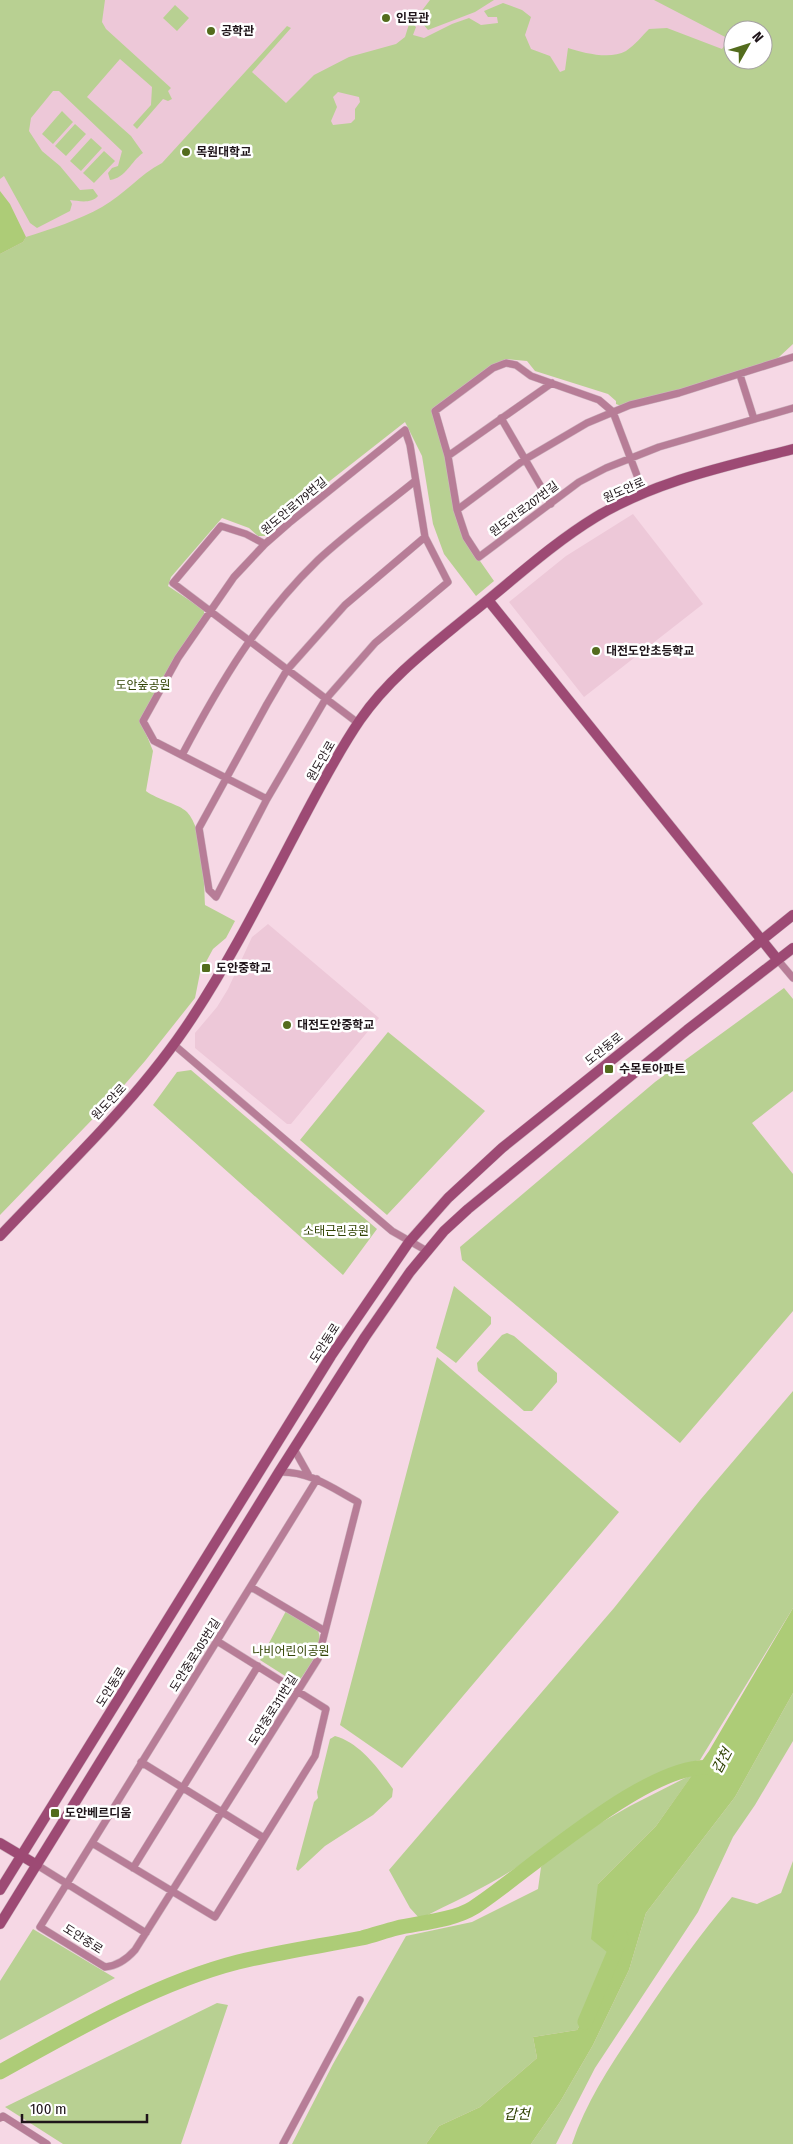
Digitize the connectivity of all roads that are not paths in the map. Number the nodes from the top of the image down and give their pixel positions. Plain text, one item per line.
1 (793, 357) edge
2 (740, 375) junction
3 (552, 383) junction
4 (793, 408) edge
5 (613, 412) junction
6 (501, 418) junction
7 (754, 419) junction
8 (793, 448) edge
9 (448, 456) junction
10 (630, 458) junction
11 (524, 460) junction
12 (415, 481) junction
13 (644, 494) junction
14 (551, 504) junction
15 (457, 510) junction
16 (425, 537) junction
17 (264, 544) junction
18 (488, 600) junction
19 (209, 610) junction
20 (248, 640) junction
21 (288, 670) junction
22 (325, 700) junction
23 (358, 723) junction
24 (182, 755) junction
25 (226, 778) junction
26 (267, 799) junction
27 (793, 916) edge
28 (762, 940) junction
29 (793, 948) edge
30 (777, 959) junction
31 (793, 978) edge
32 (174, 1044) junction
33 (0, 1236) edge
34 (409, 1242) junction
35 (427, 1251) junction
36 (294, 1449) junction
37 (279, 1472) junction
38 (308, 1474) junction
39 (317, 1479) junction
40 (251, 1587) junction
41 (325, 1631) junction
42 (217, 1641) junction
43 (258, 1666) junction
44 (298, 1691) junction
45 (141, 1762) junction
46 (183, 1788) junction
47 (222, 1812) junction
48 (264, 1838) junction
49 (0, 1843) edge
50 (92, 1843) junction
51 (21, 1856) junction
52 (37, 1865) junction
53 (134, 1868) junction
54 (66, 1884) junction
55 (0, 1890) edge
56 (172, 1892) junction
57 (0, 1924) edge
58 (146, 1933) junction
59 (360, 2000) dead end
60 (0, 2118) edge
61 (47, 2144) edge
62 (284, 2144) edge

1 - 2 street
2 - 5 street
2 - 7 street
3 - 5 street, 원도안로207번길
3 - 6 street
3 - 9 street, 원도안로207번길
4 - 7 street, 원도안로207번길
5 - 10 street
5 - 11 street
6 - 9 street
6 - 11 street
7 - 10 street, 원도안로207번길
8 - 13 main road, 원도안로
9 - 15 street, 원도안로207번길
10 - 13 street
10 - 14 street, 원도안로207번길
11 - 14 street
11 - 15 street
12 - 16 street
12 - 17 street, 원도안로179번길
12 - 20 street
13 - 18 main road, 원도안로
14 - 15 street, 원도안로207번길
16 - 21 street
16 - 22 street
17 - 19 street, 원도안로179번길
17 - 19 street
18 - 23 main road, 원도안로
18 - 28 main road
19 - 20 street
19 - 24 street, 원도안로179번길
20 - 21 street
20 - 24 street
21 - 22 street
21 - 25 street
22 - 23 street
22 - 26 street
23 - 32 main road, 원도안로
24 - 25 street, 원도안로179번길
25 - 26 street, 원도안로179번길
25 - 26 street
27 - 28 main road, 도안동로
28 - 30 main road
28 - 34 main road, 도안동로
29 - 30 main road
30 - 31 street
30 - 35 main road
32 - 33 main road, 원도안로
32 - 34 street
34 - 35 street
34 - 51 main road, 도안동로
35 - 36 main road
36 - 37 main road
36 - 38 street
37 - 38 street
37 - 52 main road
38 - 39 street, 도안중로311번길
39 - 40 street, 도안중로305번길
39 - 41 street, 도안중로311번길
40 - 41 street
40 - 42 street, 도안중로305번길
41 - 44 street, 도안중로311번길
42 - 43 street
42 - 45 street, 도안중로305번길
43 - 44 street
43 - 46 street
44 - 47 street, 도안중로311번길
44 - 48 street
45 - 46 street
45 - 50 street, 도안중로305번길
46 - 47 street
46 - 53 street
47 - 48 street
47 - 56 street, 도안중로311번길
48 - 56 street
49 - 51 main road
50 - 53 street
50 - 54 street, 도안중로305번길
51 - 52 main road
51 - 55 main road, 도안동로
52 - 54 street
52 - 57 main road
53 - 56 street
54 - 58 street
54 - 58 street, 도안중로
56 - 58 street, 도안중로311번길
59 - 62 street
60 - 61 street

